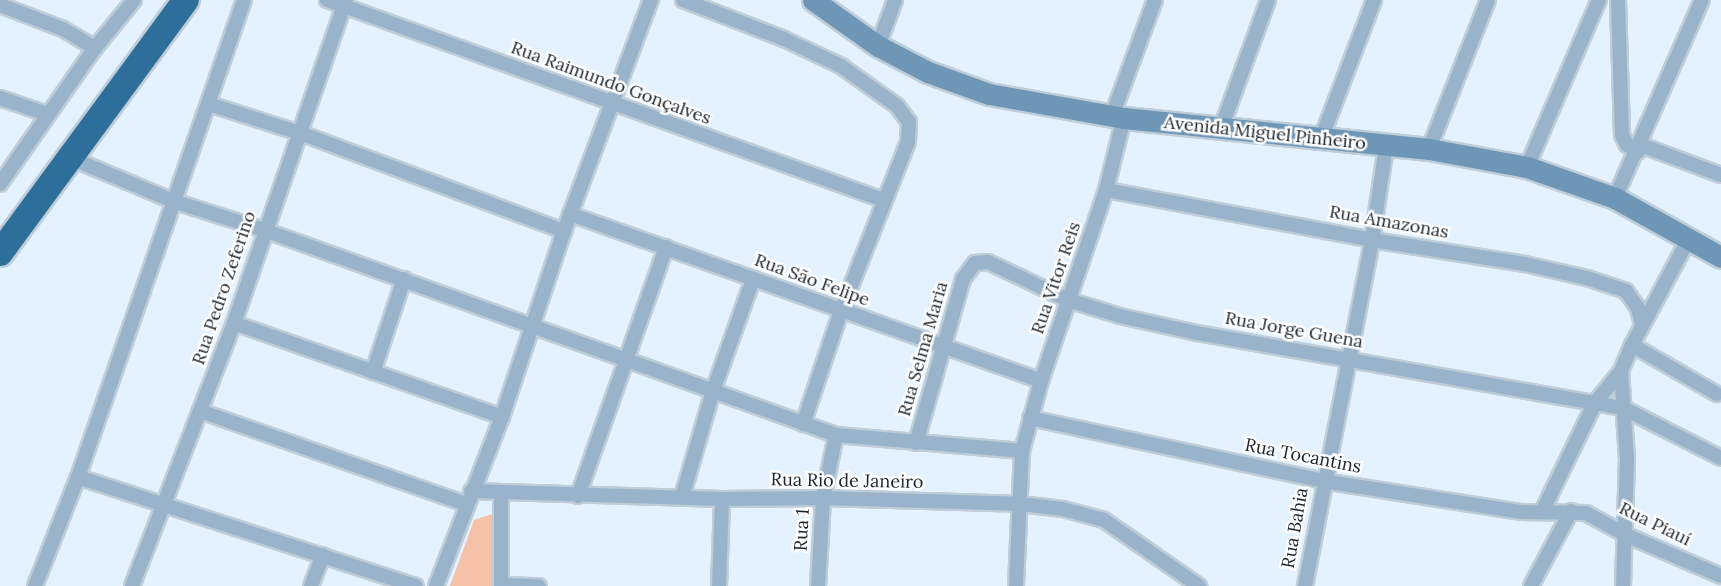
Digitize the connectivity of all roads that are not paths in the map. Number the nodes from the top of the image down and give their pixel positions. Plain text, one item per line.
1 (134, 0) edge
2 (186, 0) edge
3 (244, 0) edge
4 (327, 0) edge
5 (651, 0) edge
6 (683, 0) edge
7 (813, 0) edge
8 (895, 0) edge
9 (1155, 0) edge
10 (1268, 0) edge
11 (1374, 0) edge
12 (1488, 0) edge
13 (1599, 0) edge
14 (1618, 0) edge
15 (1702, 0) edge
16 (345, 3) edge
17 (0, 5) edge
18 (878, 46) junction
19 (95, 48) junction
20 (0, 98) edge
21 (209, 104) junction
22 (611, 104) junction
23 (47, 114) junction
24 (1118, 117) junction
25 (1222, 126) junction
26 (300, 133) junction
27 (1321, 139) junction
28 (1386, 146) junction
29 (1639, 148) junction
30 (1429, 149) junction
31 (0, 153) edge
32 (68, 157) junction
33 (16, 158) junction
34 (1527, 167) junction
35 (1721, 175) edge
36 (0, 184) edge
37 (1106, 190) junction
38 (1615, 198) junction
39 (173, 201) junction
40 (883, 201) junction
41 (570, 214) junction
42 (264, 230) junction
43 (564, 231) junction
44 (1372, 240) junction
45 (1688, 240) junction
46 (666, 247) junction
47 (0, 253) edge
48 (1721, 257) edge
49 (970, 267) joint
50 (404, 279) junction
51 (753, 279) junction
52 (1068, 300) junction
53 (841, 311) junction
54 (234, 323) junction
55 (531, 324) junction
56 (1643, 325) junction
57 (1632, 345) junction
58 (945, 349) junction
59 (1349, 359) junction
60 (625, 360) junction
61 (1621, 371) junction
62 (373, 372) junction
63 (1041, 381) junction
64 (712, 391) junction
65 (1717, 394) dead end
66 (1595, 403) junction
67 (1623, 408) junction
68 (200, 411) junction
69 (502, 417) junction
70 (1030, 418) junction
71 (803, 424) junction
72 (836, 435) junction
73 (916, 443) junction
74 (1022, 451) junction
75 (1721, 458) edge
76 (78, 477) junction
77 (1323, 481) junction
78 (501, 493) junction
79 (578, 496) junction
80 (682, 497) junction
81 (469, 498) junction
82 (823, 498) junction
83 (722, 499) junction
84 (163, 504) junction
85 (1020, 504) junction
86 (1571, 511) junction
87 (1542, 512) junction
88 (1626, 535) junction
89 (323, 555) junction
90 (1721, 576) edge
91 (35, 586) edge
92 (132, 586) edge
93 (312, 586) edge
94 (416, 586) edge
95 (436, 586) edge
96 (501, 586) edge
97 (539, 586) edge
98 (719, 586) edge
99 (818, 586) edge
100 (1016, 586) edge
101 (1199, 586) edge
102 (1305, 586) edge
103 (1531, 586) edge
104 (1623, 586) edge

1 - 19 street
2 - 32 highway
3 - 21 street
4 - 16 street, Rua Raimundo Gonçalves
5 - 22 street
6 - 40 street
7 - 18 street, Avenida Miguel Pinheiro
8 - 18 street
9 - 24 street, Rua Vitor Reis
10 - 25 street
11 - 27 street
12 - 30 street
13 - 34 street
14 - 29 street
15 - 29 street
16 - 22 street, Rua Raimundo Gonçalves
16 - 26 street, Rua Pedro Zeferino
17 - 19 street
18 - 24 street, Avenida Miguel Pinheiro
19 - 23 street
20 - 23 street
21 - 26 street
21 - 39 street
22 - 40 street, Rua Raimundo Gonçalves
22 - 41 street
23 - 33 street
24 - 25 street, Avenida Miguel Pinheiro
24 - 37 street, Rua Vitor Reis
25 - 27 street, Avenida Miguel Pinheiro
26 - 42 street, Rua Pedro Zeferino
26 - 43 street
27 - 28 street, Avenida Miguel Pinheiro
28 - 30 street, Avenida Miguel Pinheiro
28 - 44 street, Rua Bahia
29 - 35 street
29 - 38 street
30 - 34 street, Avenida Miguel Pinheiro
31 - 33 street
32 - 39 street
32 - 47 highway
33 - 36 street
34 - 38 street, Avenida Miguel Pinheiro
37 - 44 street, Rua Amazonas
37 - 52 street, Rua Vitor Reis
38 - 45 street, Avenida Miguel Pinheiro
39 - 42 street
39 - 76 street
40 - 53 street
41 - 43 street
41 - 46 street, Rua São Felipe
42 - 50 street
42 - 54 street, Rua Pedro Zeferino
43 - 55 street
44 - 56 street, Rua Amazonas
44 - 59 street, Rua Bahia
45 - 48 street, Avenida Miguel Pinheiro
45 - 56 street
46 - 51 street, Rua São Felipe
46 - 60 street
49 - 52 street, Rua Jorge Guena
49 - 58 street, Rua Selma Maria
50 - 55 street
50 - 62 street
51 - 53 street, Rua São Felipe
51 - 64 street
52 - 59 street, Rua Jorge Guena
52 - 63 street, Rua Vitor Reis
53 - 58 street, Rua São Felipe
53 - 71 street
54 - 62 street
54 - 68 street, Rua Pedro Zeferino
55 - 60 street
55 - 69 street
56 - 57 street
57 - 61 street
57 - 65 street
58 - 63 street, Rua São Felipe
58 - 73 street, Rua Selma Maria
59 - 66 street, Rua Jorge Guena
59 - 77 street, Rua Bahia
60 - 64 street
60 - 79 street
61 - 66 street
61 - 67 street
62 - 69 street
63 - 70 street, Rua Vitor Reis
64 - 71 street
64 - 80 street
66 - 67 street, Rua Jorge Guena
66 - 87 street
67 - 75 street, Rua Jorge Guena
67 - 88 street
68 - 81 street, Rua Rio de Janeiro
68 - 84 street, Rua Pedro Zeferino
69 - 81 street
70 - 74 street, Rua Vitor Reis
70 - 77 street, Rua Tocantins
71 - 72 street
72 - 73 street
72 - 82 street, Rua 1
73 - 74 street
74 - 85 street, Rua Vitor Reis
76 - 84 street
76 - 91 street
77 - 87 street, Rua Tocantins
77 - 102 street, Rua Bahia
78 - 79 street, Rua Rio de Janeiro
78 - 81 street, Rua Rio de Janeiro
78 - 96 street
79 - 80 street, Rua Rio de Janeiro
80 - 83 street, Rua Rio de Janeiro
81 - 95 street
82 - 83 street, Rua Rio de Janeiro
82 - 85 street, Rua Rio de Janeiro
82 - 99 street, Rua 1
83 - 98 street
84 - 89 street
84 - 92 street, Rua Pedro Zeferino
85 - 100 street, Rua Vitor Reis
85 - 101 street, Rua Rio de Janeiro
86 - 87 street, Rua Tocantins
86 - 88 street, Rua Piauí
86 - 103 street
88 - 90 street, Rua Piauí
88 - 104 street
89 - 93 street
89 - 94 street
96 - 97 street

